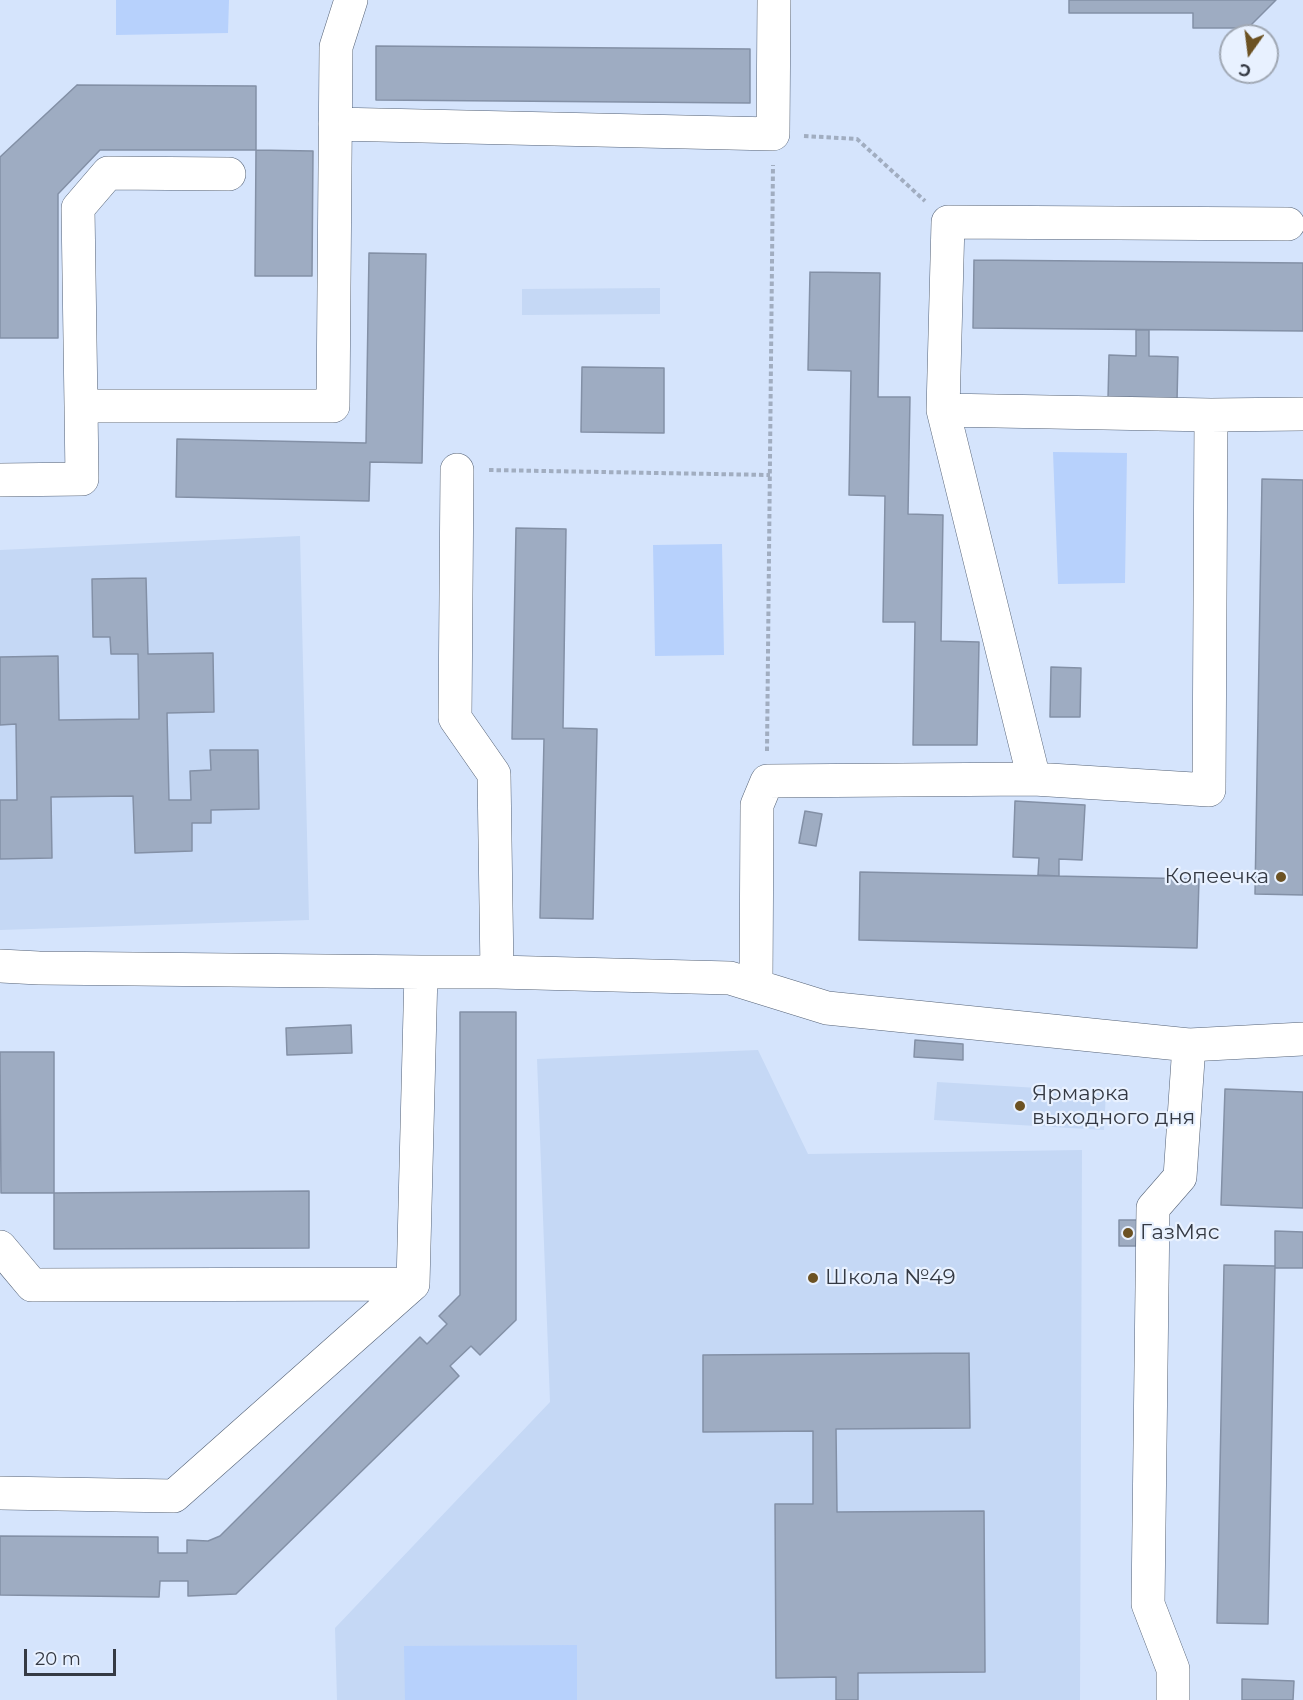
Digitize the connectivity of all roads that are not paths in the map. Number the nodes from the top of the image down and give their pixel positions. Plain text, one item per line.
1 (351, 0) edge
2 (774, 0) edge
3 (335, 124) junction
4 (229, 174) dead end
5 (1288, 224) dead end
6 (81, 406) junction
7 (943, 410) junction
8 (1211, 414) junction
9 (1303, 414) edge
10 (457, 470) road end
11 (0, 480) edge
12 (1034, 779) junction
13 (0, 966) edge
14 (421, 972) junction
15 (497, 972) junction
16 (756, 986) junction
17 (1303, 1039) edge
18 (1189, 1045) junction
19 (0, 1247) edge
20 (413, 1284) junction
21 (0, 1493) edge
22 (1173, 1700) edge

1 - 3 lane
2 - 3 lane
3 - 6 lane
4 - 6 lane
5 - 7 lane
6 - 11 lane
7 - 8 lane
7 - 12 lane
8 - 9 lane
8 - 12 lane
10 - 15 lane
12 - 16 lane
13 - 14 lane
14 - 15 lane
14 - 20 lane
15 - 16 lane
16 - 18 lane
17 - 18 lane
18 - 22 lane
19 - 20 lane
20 - 21 lane

